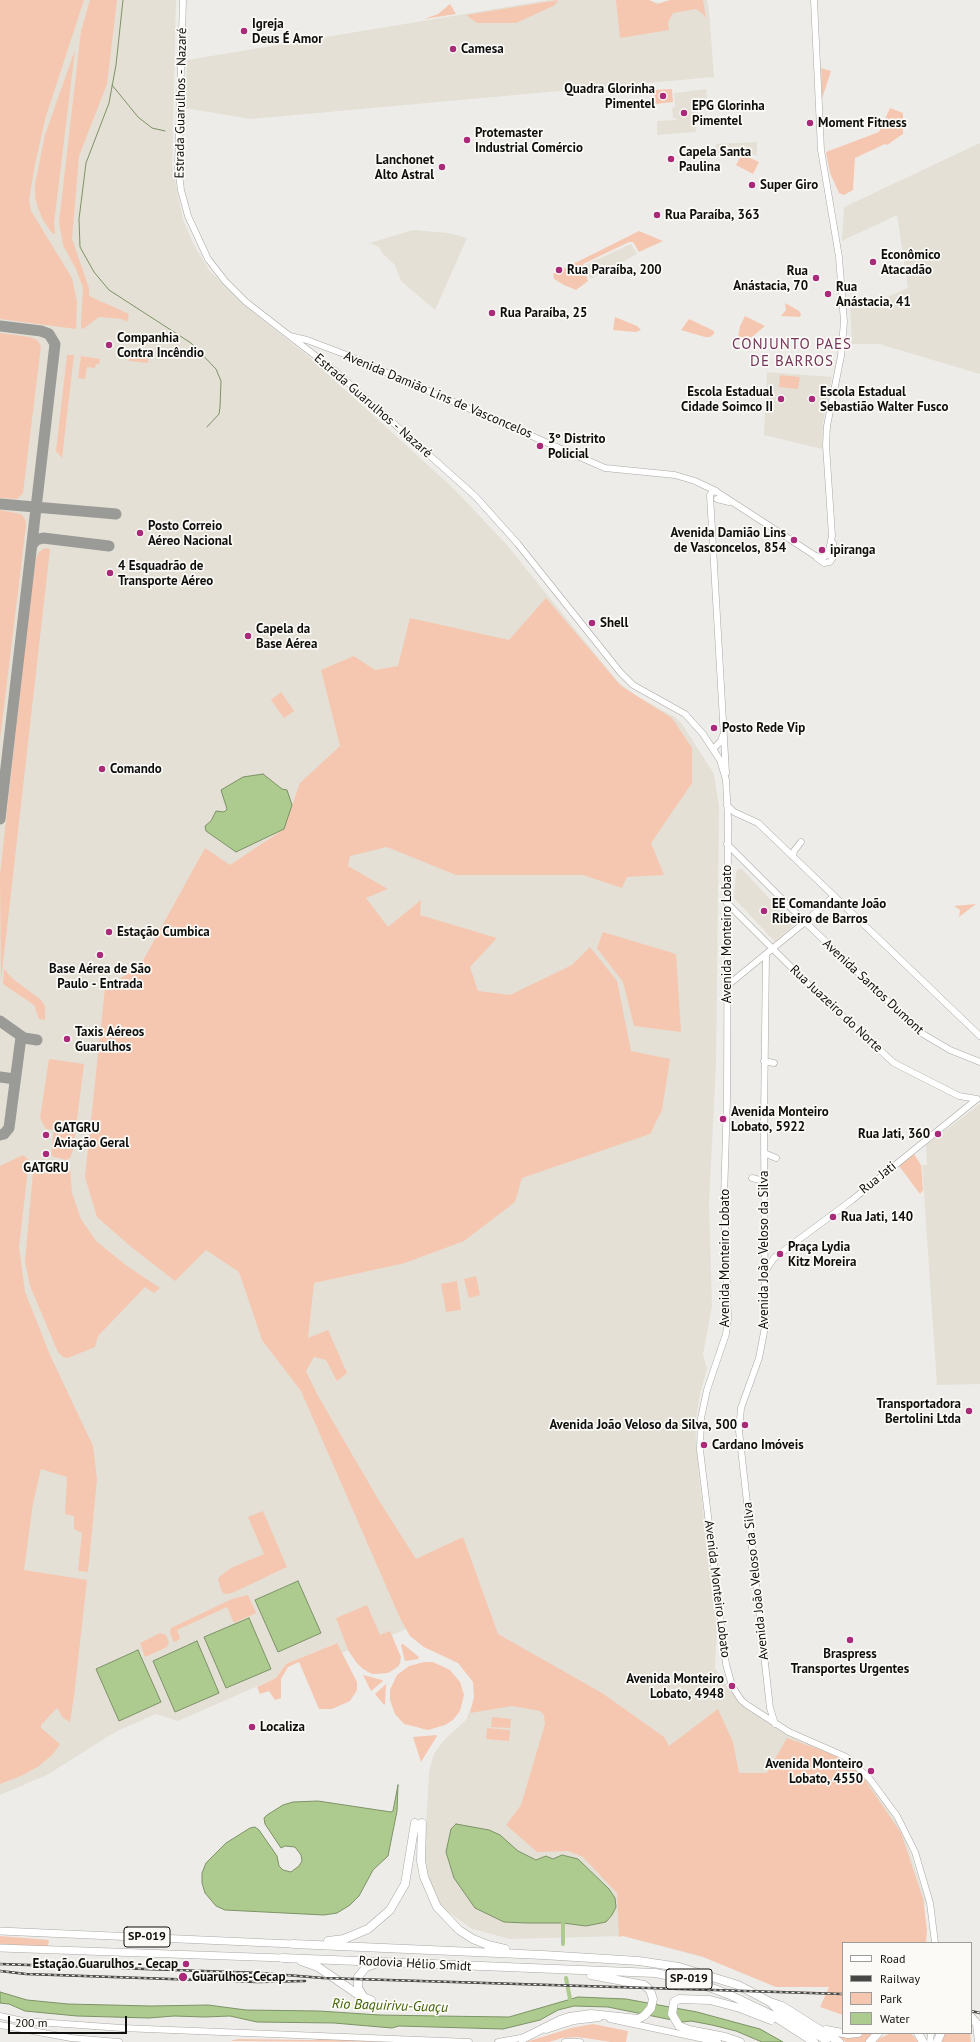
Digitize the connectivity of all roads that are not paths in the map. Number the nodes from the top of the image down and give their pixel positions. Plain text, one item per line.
1 (183, 0) edge
2 (814, 0) edge
3 (289, 336) junction
4 (715, 496) junction
5 (723, 735) junction
6 (714, 748) junction
7 (725, 782) junction
8 (727, 804) junction
9 (738, 814) junction
10 (728, 819) junction
11 (801, 842) dead end
12 (727, 844) junction
13 (793, 857) junction
14 (834, 896) junction
15 (727, 903) junction
16 (805, 922) junction
17 (772, 949) junction
18 (766, 954) junction
19 (755, 963) junction
20 (765, 970) junction
21 (728, 985) junction
22 (980, 1036) edge
23 (764, 1061) junction
24 (774, 1062) dead end
25 (980, 1062) edge
26 (959, 1096) junction
27 (978, 1098) edge
28 (963, 1110) junction
29 (764, 1153) junction
30 (776, 1158) dead end
31 (752, 1178) dead end
32 (764, 1181) junction
33 (766, 1258) junction
34 (774, 1258) junction
35 (766, 1270) junction
36 (770, 1708) junction
37 (759, 1714) junction
38 (776, 1725) junction
39 (0, 1931) edge
40 (935, 1942) edge
41 (293, 1944) junction
42 (0, 1948) edge
43 (543, 1955) junction
44 (283, 1958) junction
45 (391, 1962) junction
46 (561, 1970) junction
47 (770, 2002) junction
48 (0, 2016) edge
49 (972, 2017) edge
50 (0, 2025) edge
51 (819, 2029) junction
52 (842, 2034) edge
53 (877, 2034) edge
54 (804, 2036) junction
55 (522, 2039) junction
56 (118, 2042) edge
57 (469, 2042) edge
58 (498, 2042) edge
59 (565, 2042) edge
60 (580, 2042) edge
61 (718, 2042) edge
62 (740, 2042) edge
63 (814, 2042) edge
64 (830, 2042) edge
65 (840, 2042) edge
66 (870, 2042) edge
67 (979, 2042) edge

1 - 3 main road, Estrada Guarulhos - Nazaré
2 - 4 main road
3 - 4 main road, Avenida Damião Lins de Vasconcelos
3 - 6 main road, Estrada Guarulhos - Nazaré
4 - 5 main road
5 - 6 main road
5 - 7 main road
6 - 7 main road, Avenida Monteiro Lobato
7 - 8 main road, Avenida Monteiro Lobato
8 - 9 main road
8 - 10 main road, Avenida Monteiro Lobato
9 - 10 main road
9 - 13 main road
10 - 12 main road, Avenida Monteiro Lobato
11 - 13 main road
12 - 15 main road, Avenida Monteiro Lobato
12 - 16 main road, Avenida Santos Dumont
13 - 14 main road
14 - 16 main road
14 - 22 main road
15 - 17 main road, Rua Juazeiro do Norte
15 - 21 main road, Avenida Monteiro Lobato
16 - 17 main road
16 - 25 main road, Avenida Santos Dumont
17 - 18 main road
17 - 26 main road, Rua Juazeiro do Norte
18 - 19 main road
18 - 20 main road, Avenida João Veloso da Silva
19 - 20 main road
19 - 21 main road
20 - 23 main road, Avenida João Veloso da Silva
21 - 37 main road, Avenida Monteiro Lobato
23 - 24 main road
23 - 29 main road, Avenida João Veloso da Silva
26 - 27 main road, Rua Juazeiro do Norte
26 - 28 main road
27 - 28 main road, Rua Jati
28 - 34 main road, Rua Jati
29 - 30 main road
29 - 32 main road, Avenida João Veloso da Silva
31 - 32 main road
32 - 33 main road, Avenida João Veloso da Silva
33 - 34 main road
33 - 35 main road, Avenida João Veloso da Silva
34 - 35 main road, Rua Jati
35 - 36 main road, Avenida João Veloso da Silva
36 - 37 main road
36 - 38 main road
37 - 38 main road, Avenida Monteiro Lobato
38 - 40 main road, Avenida Monteiro Lobato
39 - 41 main road, Rodovia Hélio Smidt / SP-019
41 - 43 highway, Rodovia Hélio Smidt / SP-019
41 - 43 highway
42 - 44 main road, Rodovia Hélio Smidt / SP-019
43 - 47 highway, Rodovia Hélio Smidt / SP-019
44 - 45 highway, Rodovia Hélio Smidt / SP-019
44 - 45 highway
45 - 46 highway, Rodovia Hélio Smidt / SP-019
46 - 54 highway, Rodovia Hélio Smidt / SP-019
46 - 55 highway
47 - 51 highway, Rodovia Hélio Smidt / SP-019
47 - 64 highway, Rodovia Hélio Smidt / SP-019
48 - 57 main road
49 - 67 highway
50 - 56 main road
51 - 52 highway
51 - 65 highway, Rodovia Hélio Smidt / SP-019
53 - 66 highway
54 - 62 highway
54 - 63 highway, Rodovia Hélio Smidt / SP-019
55 - 58 main road
55 - 61 main road
59 - 60 main road

